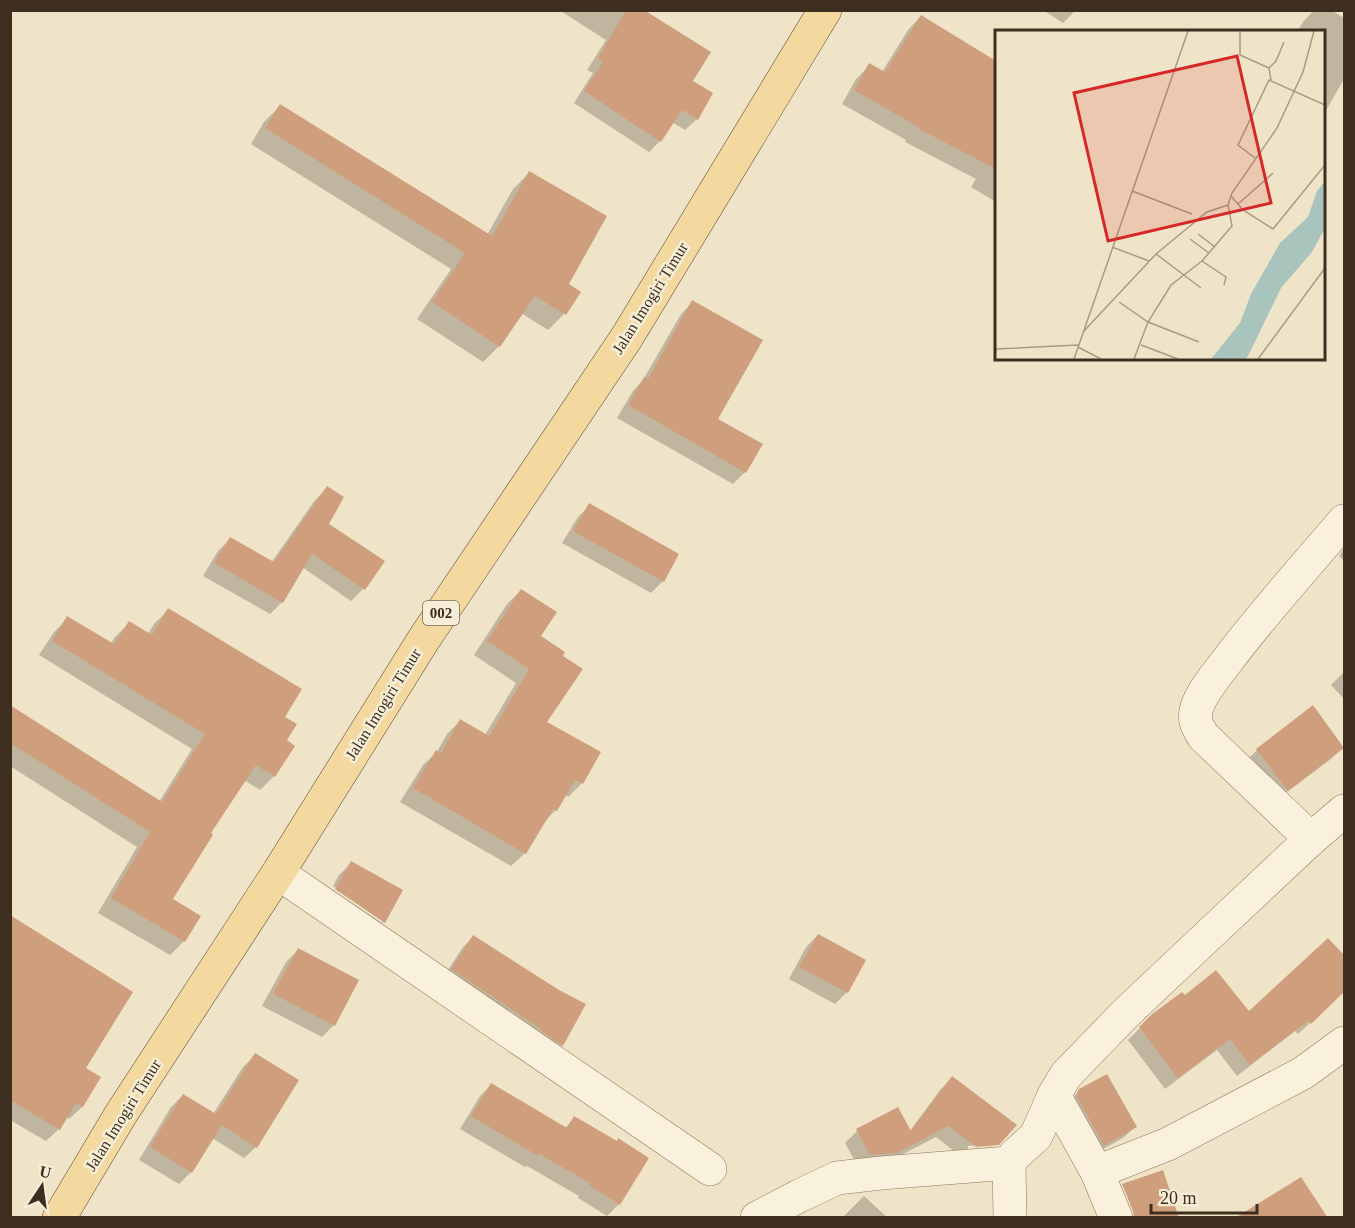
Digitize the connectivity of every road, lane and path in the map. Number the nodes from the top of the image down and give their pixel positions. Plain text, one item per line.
1 (825, 10) edge
2 (1344, 521) edge
3 (1344, 811) edge
4 (1311, 839) junction
5 (278, 873) junction
6 (1344, 1043) edge
7 (1054, 1095) junction
8 (1009, 1163) junction
9 (1093, 1165) junction
10 (710, 1169) dead end
11 (59, 1218) edge
12 (757, 1218) edge
13 (1010, 1218) edge
14 (1116, 1218) edge

1 - 5 main road, Jalan Imogiri Timur / 002
2 - 4 street
3 - 4 street
4 - 7 street
5 - 10 street
5 - 11 main road, Jalan Imogiri Timur / 002
6 - 9 street
7 - 8 street
7 - 9 street
8 - 12 street
8 - 13 street
9 - 14 street

